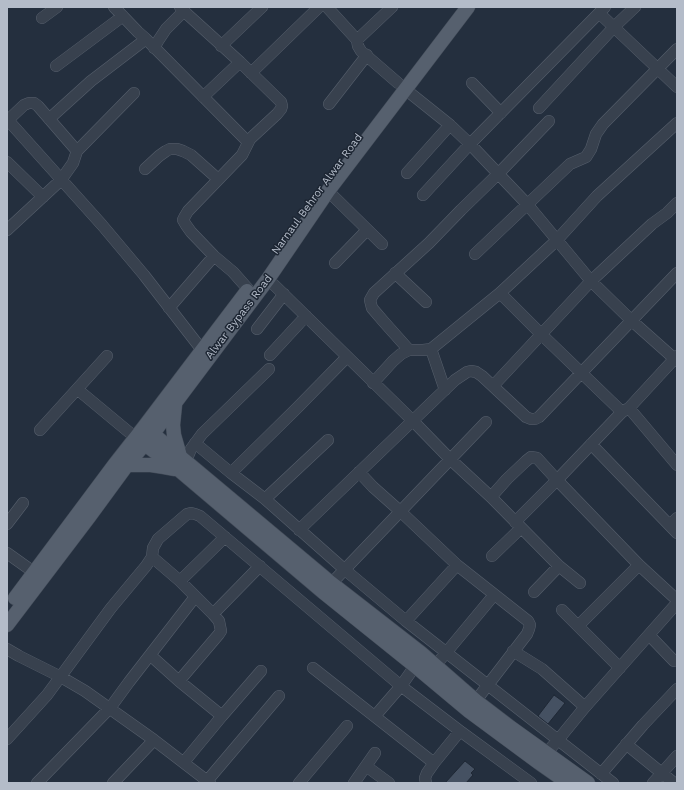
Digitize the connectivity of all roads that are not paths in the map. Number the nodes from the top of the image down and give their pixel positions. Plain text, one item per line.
1 (57, 7) edge
2 (114, 7) edge
3 (262, 7) edge
4 (319, 7) edge
5 (327, 7) edge
6 (392, 7) edge
7 (456, 7) edge
8 (468, 7) edge
9 (635, 7) edge
10 (186, 10) edge
11 (602, 10) edge
12 (123, 16) junction
13 (42, 18) dead end
14 (614, 27) junction
15 (146, 39) junction
16 (357, 40) junction
17 (221, 46) junction
18 (154, 48) junction
19 (677, 49) edge
20 (367, 55) junction
21 (240, 62) junction
22 (56, 66) dead end
23 (657, 69) junction
24 (251, 73) junction
25 (472, 83) dead end
26 (402, 86) junction
27 (677, 87) edge
28 (134, 93) dead end
29 (203, 97) junction
30 (329, 104) dead end
31 (539, 108) dead end
32 (501, 113) junction
33 (49, 119) junction
34 (7, 120) edge
35 (550, 121) dead end
36 (677, 123) edge
37 (450, 125) junction
38 (248, 142) junction
39 (470, 144) junction
40 (76, 151) junction
41 (7, 162) edge
42 (145, 169) dead end
43 (407, 173) dead end
44 (499, 173) junction
45 (218, 179) junction
46 (61, 180) junction
47 (328, 191) junction
48 (423, 195) dead end
49 (43, 197) junction
50 (677, 203) edge
51 (527, 204) junction
52 (7, 230) edge
53 (367, 230) junction
54 (557, 240) junction
55 (382, 244) dead end
56 (475, 254) dead end
57 (214, 256) junction
58 (335, 264) dead end
59 (395, 273) junction
60 (677, 273) edge
61 (268, 279) junction
62 (591, 281) junction
63 (248, 289) junction
64 (500, 293) junction
65 (284, 294) junction
66 (426, 302) dead end
67 (169, 308) junction
68 (306, 316) junction
69 (632, 321) junction
70 (257, 329) dead end
71 (541, 334) junction
72 (431, 349) junction
73 (202, 350) junction
74 (409, 350) junction
75 (270, 355) dead end
76 (107, 356) dead end
77 (347, 357) junction
78 (676, 358) edge
79 (269, 369) dead end
80 (582, 373) junction
81 (373, 383) junction
82 (493, 386) junction
83 (77, 389) junction
84 (444, 390) junction
85 (175, 402) junction
86 (625, 410) junction
87 (413, 421) junction
88 (486, 422) dead end
89 (40, 430) dead end
90 (144, 436) junction
91 (328, 440) dead end
92 (195, 443) junction
93 (591, 444) junction
94 (450, 459) junction
95 (182, 463) junction
96 (677, 465) edge
97 (127, 466) junction
98 (231, 472) junction
99 (359, 472) junction
100 (557, 480) junction
101 (491, 497) junction
102 (265, 499) junction
103 (23, 503) dead end
104 (400, 511) junction
105 (7, 524) edge
106 (518, 525) junction
107 (675, 525) edge
108 (299, 530) junction
109 (225, 537) junction
110 (7, 553) edge
111 (492, 556) dead end
112 (152, 557) junction
113 (457, 565) junction
114 (639, 565) junction
115 (260, 566) junction
116 (559, 566) junction
117 (344, 569) junction
118 (35, 573) junction
119 (180, 581) junction
120 (580, 583) dead end
121 (327, 588) junction
122 (534, 592) dead end
123 (494, 595) junction
124 (195, 597) junction
125 (677, 601) edge
126 (7, 609) edge
127 (562, 610) dead end
128 (213, 614) junction
129 (406, 621) junction
130 (7, 624) edge
131 (578, 626) junction
132 (649, 635) junction
133 (7, 649) edge
134 (513, 651) junction
135 (446, 652) junction
136 (150, 655) junction
137 (674, 661) dead end
138 (414, 666) junction
139 (435, 666) junction
140 (313, 668) dead end
141 (620, 668) junction
142 (261, 670) dead end
143 (61, 677) junction
144 (179, 681) junction
145 (487, 685) junction
146 (401, 686) junction
147 (677, 689) edge
148 (279, 696) dead end
149 (472, 706) junction
150 (585, 707) junction
151 (110, 708) junction
152 (222, 716) junction
153 (374, 716) junction
154 (347, 726) dead end
155 (460, 731) junction
156 (7, 739) edge
157 (154, 740) junction
158 (558, 740) junction
159 (626, 744) junction
160 (375, 753) dead end
161 (677, 756) edge
162 (542, 758) junction
163 (184, 762) junction
164 (434, 763) junction
165 (366, 766) junction
166 (600, 774) junction
167 (662, 774) junction
168 (117, 782) edge
169 (208, 782) edge
170 (527, 782) edge
171 (37, 783) edge
172 (299, 783) edge
173 (354, 783) edge
174 (389, 783) edge
175 (426, 783) edge
176 (568, 783) edge
177 (588, 783) edge
178 (613, 783) edge
179 (653, 783) edge
180 (674, 783) edge

1 - 13 street
2 - 12 street
3 - 17 street
4 - 24 street
5 - 16 street
6 - 16 street
7 - 26 main road, Narnaul Behror Alwar Road
8 - 26 main road, Alwar Bypass Road
9 - 14 street
10 - 17 street
10 - 18 street
11 - 14 street
11 - 32 street
12 - 15 street
12 - 22 street
14 - 23 street
14 - 31 street
15 - 18 street
15 - 33 street
16 - 20 street
17 - 21 street
18 - 29 street
19 - 23 street
20 - 26 street
20 - 30 street
21 - 24 street
21 - 29 street
23 - 27 street
23 - 51 street
24 - 38 street
25 - 32 street
26 - 37 street
26 - 47 main road, Alwar Bypass Road
26 - 63 main road, Narnaul Behror Alwar Road
28 - 40 street
29 - 38 street
32 - 39 street
33 - 34 street
33 - 40 street
34 - 46 street
35 - 44 street
36 - 54 street
37 - 39 street
37 - 43 street
38 - 45 street
39 - 44 street
39 - 48 street
40 - 46 street
41 - 49 street
42 - 45 street
44 - 51 street
44 - 59 street
45 - 57 street
46 - 49 street
46 - 67 street
47 - 53 street
47 - 61 main road, Alwar Bypass Road
49 - 52 street
50 - 62 street
51 - 54 street
51 - 56 street
53 - 55 street
53 - 58 street
54 - 62 street
54 - 64 street
57 - 63 street
57 - 67 street
59 - 66 street
59 - 74 street
60 - 69 street
61 - 65 street
61 - 85 main road, Alwar Bypass Road
62 - 69 street
62 - 71 street
63 - 73 main road, Narnaul Behror Alwar Road
64 - 71 street
64 - 72 street
65 - 68 street
65 - 70 street
67 - 73 street
68 - 75 street
68 - 77 street
69 - 78 street
69 - 80 street
71 - 80 street
71 - 82 street
72 - 74 street
72 - 84 street
73 - 90 main road, Narnaul Behror Alwar Road
74 - 81 street
76 - 83 street
77 - 81 street
77 - 98 street
78 - 86 street
79 - 92 street
80 - 82 street
80 - 86 street
81 - 87 street
82 - 84 street
83 - 89 street
83 - 90 street
84 - 87 street
85 - 90 main road, Alwar Bypass Road
85 - 95 main road
86 - 93 street
86 - 96 street
87 - 94 street
87 - 99 street
88 - 94 street
90 - 95 main road
90 - 97 main road, Alwar Bypass Road
90 - 118 main road, Alwar Bypass Road
91 - 102 street
92 - 95 street
92 - 98 street
93 - 100 street
93 - 107 street
94 - 101 street
94 - 104 street
95 - 97 main road
95 - 121 main road
97 - 130 main road, Alwar Bypass Road
98 - 102 street
99 - 104 street
99 - 108 street
100 - 101 street
100 - 106 street
100 - 114 street
101 - 106 street
102 - 108 street
103 - 105 street
104 - 113 street
104 - 117 street
106 - 111 street
106 - 116 street
108 - 117 street
109 - 112 street
109 - 115 street
109 - 119 street
110 - 118 street
112 - 119 street
112 - 143 street
113 - 123 street
113 - 129 street
114 - 125 street
114 - 131 street
115 - 128 street
115 - 146 street
116 - 120 street
116 - 122 street
117 - 121 street
117 - 129 street
118 - 126 main road, Alwar Bypass Road
119 - 124 street
121 - 138 main road
121 - 139 main road
123 - 134 street
123 - 135 street
124 - 128 street
124 - 136 street
125 - 132 street
127 - 131 street
128 - 144 street
129 - 135 street
131 - 141 street
132 - 137 street
132 - 141 street
133 - 143 street
134 - 145 street
134 - 150 street
135 - 139 street
135 - 145 street
136 - 144 street
136 - 151 street
138 - 146 street
138 - 149 main road
139 - 149 main road
140 - 153 street
141 - 150 street
142 - 152 street
143 - 151 street
143 - 156 street
144 - 152 street
145 - 149 street
145 - 158 street
146 - 153 street
146 - 155 street
147 - 159 street
148 - 169 street
149 - 162 main road
150 - 158 street
151 - 157 street
151 - 171 street
152 - 163 street
153 - 164 street
154 - 172 street
155 - 164 street
155 - 170 street
157 - 163 street
157 - 168 street
158 - 162 street
158 - 166 street
159 - 166 street
159 - 167 street
160 - 165 street
161 - 167 street
162 - 176 main road
162 - 177 main road
163 - 169 street
164 - 175 street
165 - 173 street
165 - 174 street
166 - 178 street
167 - 179 street
167 - 180 street

